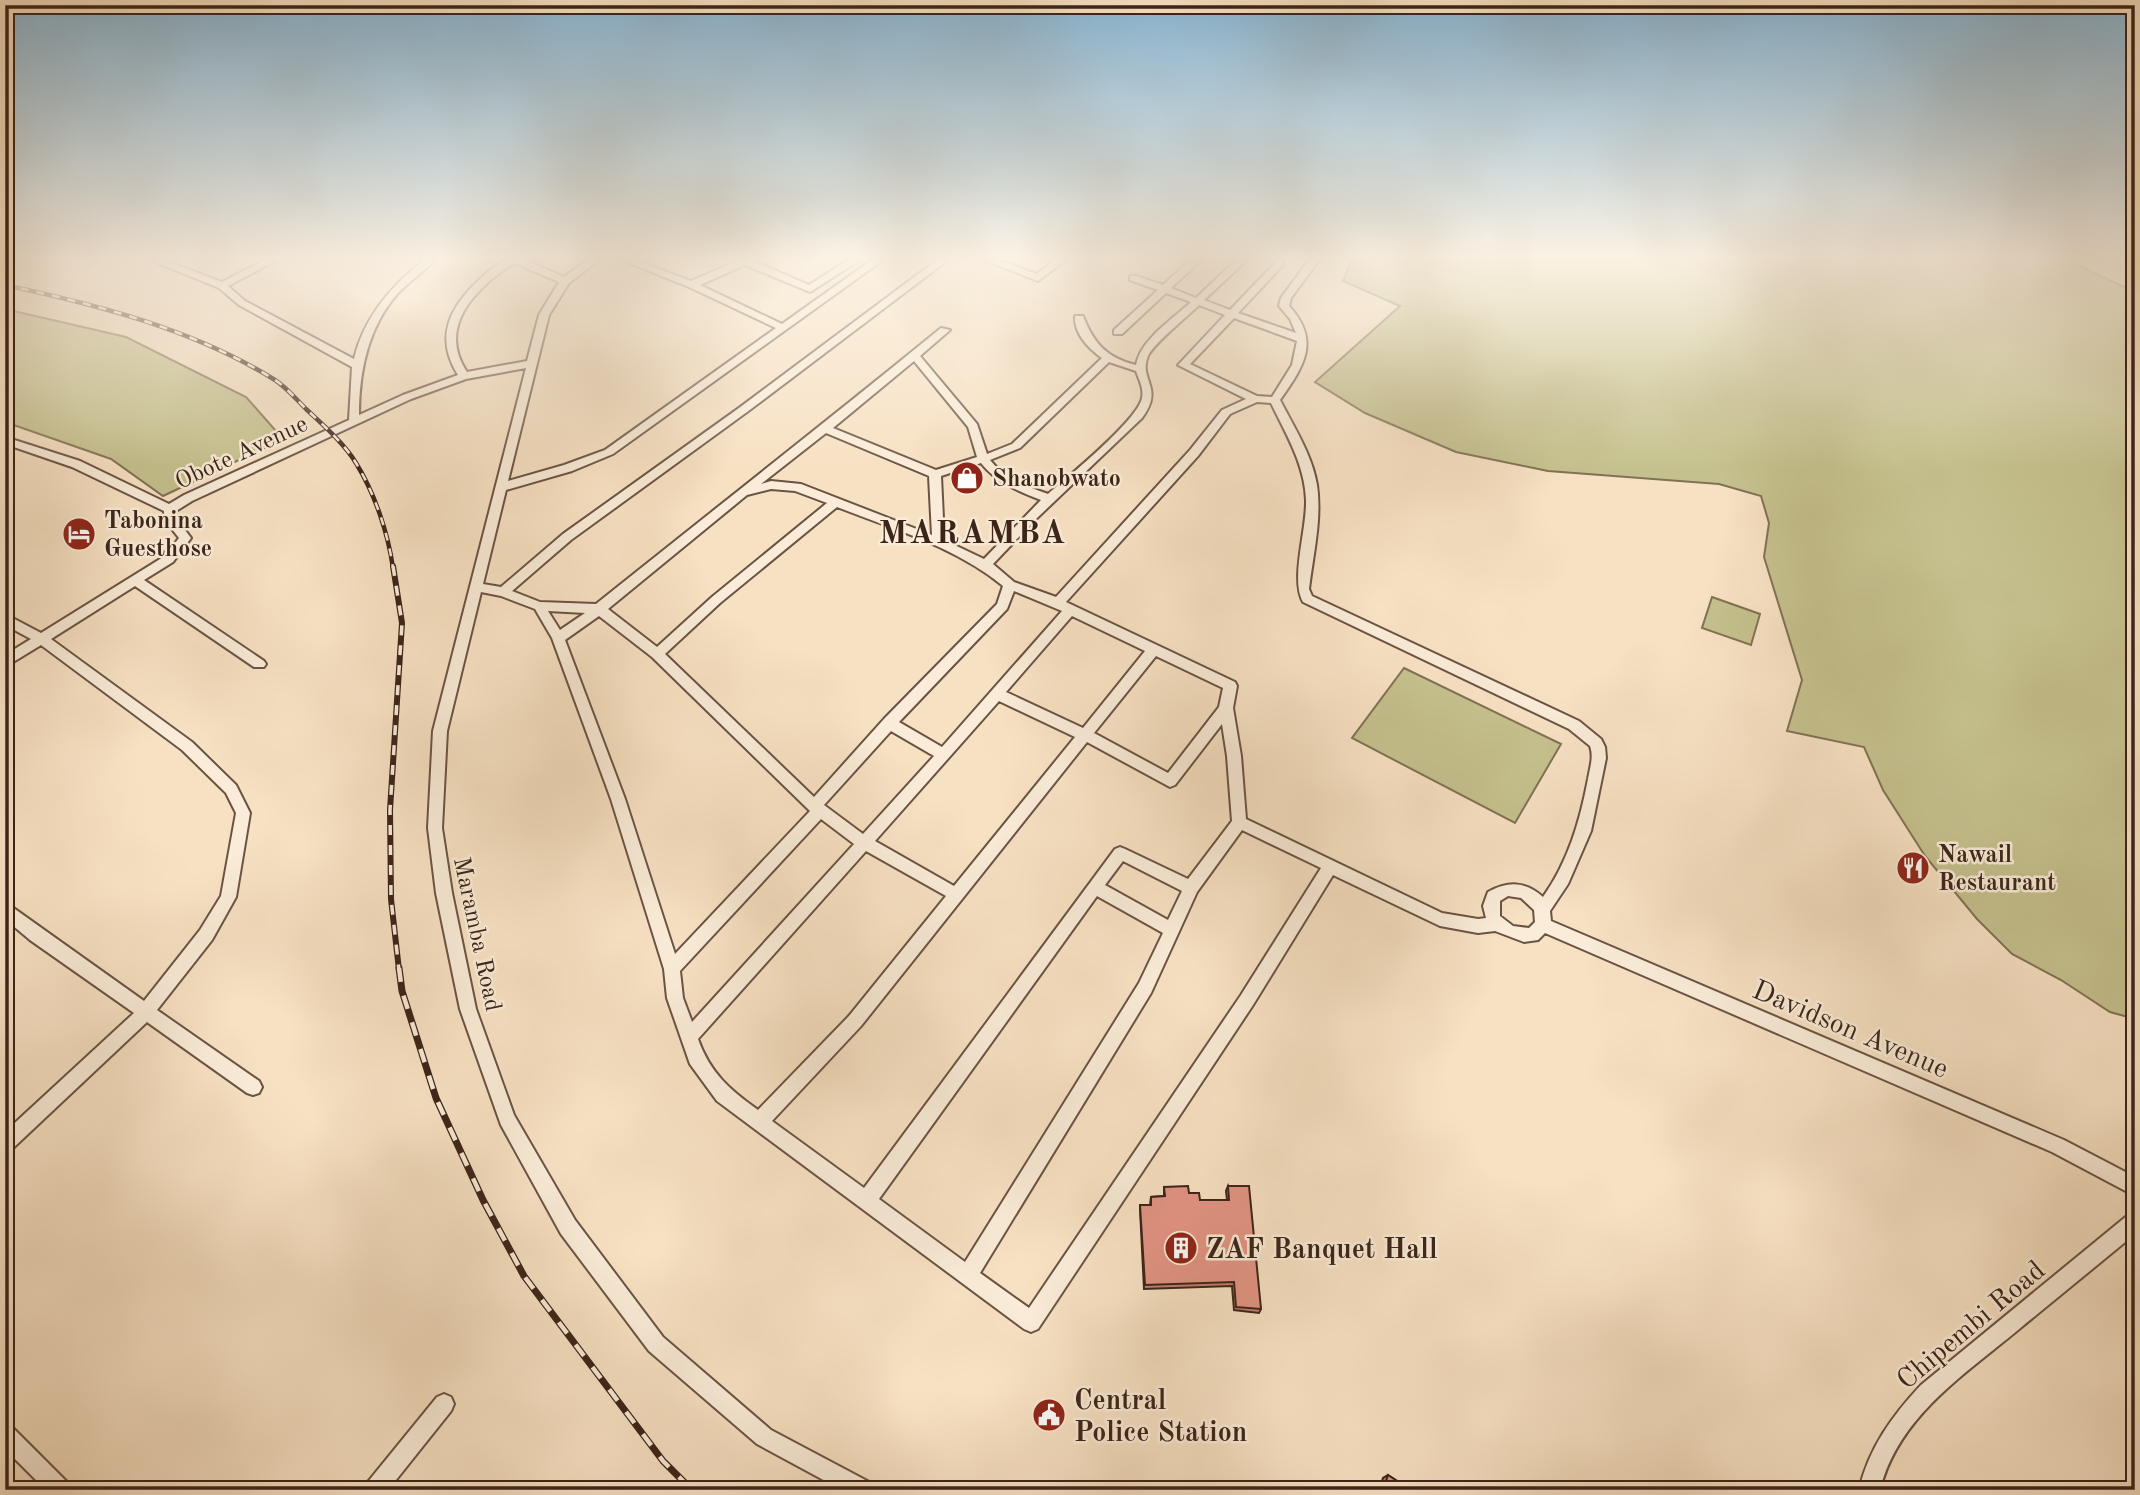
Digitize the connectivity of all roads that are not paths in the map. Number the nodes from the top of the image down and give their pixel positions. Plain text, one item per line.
1 (292, 330) edge
2 (369, 330) edge
3 (454, 330) edge
4 (540, 330) edge
5 (781, 330) edge
6 (850, 330) edge
7 (945, 330) dead end
8 (1082, 330) edge
9 (1121, 330) edge
10 (1167, 330) edge
11 (1215, 330) edge
12 (1278, 330) edge
13 (1299, 330) edge
14 (1118, 332) dead end
15 (1302, 339) junction
16 (914, 355) junction
17 (1106, 359) junction
18 (530, 364) junction
19 (357, 365) junction
20 (1140, 369) junction
21 (464, 376) junction
22 (1255, 399) junction
23 (1275, 400) junction
24 (354, 422) junction
25 (825, 429) junction
26 (5, 440) edge
27 (984, 458) junction
28 (935, 474) junction
29 (502, 487) junction
30 (743, 492) junction
31 (1051, 500) junction
32 (834, 503) junction
33 (170, 509) junction
34 (938, 542) junction
35 (986, 565) junction
36 (136, 581) junction
37 (1010, 585) junction
38 (475, 587) junction
39 (503, 592) junction
40 (539, 606) junction
41 (1064, 607) junction
42 (599, 608) junction
43 (5, 619) edge
44 (558, 638) junction
45 (42, 639) junction
46 (1154, 649) junction
47 (657, 654) junction
48 (5, 662) edge
49 (260, 664) dead end
50 (997, 694) junction
51 (1226, 708) junction
52 (888, 723) junction
53 (1087, 736) junction
54 (944, 755) junction
55 (818, 808) junction
56 (1239, 822) junction
57 (863, 842) junction
58 (1331, 865) junction
59 (1094, 887) junction
60 (1191, 888) junction
61 (957, 894) junction
62 (5, 909) edge
63 (1543, 917) junction
64 (1497, 925) junction
65 (1172, 930) junction
66 (672, 969) junction
67 (145, 1013) junction
68 (688, 1038) junction
69 (253, 1087) dead end
70 (760, 1121) junction
71 (5, 1144) edge
72 (2135, 1186) edge
73 (867, 1199) junction
74 (2135, 1222) edge
75 (968, 1275) junction
76 (444, 1404) dead end
77 (5, 1434) edge
78 (61, 1490) edge
79 (374, 1490) edge
80 (864, 1490) edge
81 (1870, 1490) edge

1 - 19 street
2 - 19 street
3 - 21 street
4 - 18 street, Maramba Road
5 - 29 street
6 - 39 street
7 - 16 street
8 - 17 street
9 - 14 street
10 - 20 street
11 - 22 street
12 - 15 street
13 - 15 street
15 - 23 street
16 - 25 street
16 - 27 street
17 - 20 street
17 - 27 street
18 - 21 street, Obote Avenue
18 - 29 street, Maramba Road
19 - 24 street
20 - 31 street
21 - 24 street, Obote Avenue
22 - 23 street
22 - 41 street
23 - 63 street
24 - 33 street, Obote Avenue
25 - 28 street
25 - 30 street
26 - 33 street
27 - 28 street
27 - 31 street
28 - 34 street
29 - 38 street, Maramba Road
30 - 32 street
30 - 42 street
31 - 35 street
32 - 34 street
32 - 47 street
33 - 36 street, Obote Avenue
34 - 35 street
35 - 37 street
36 - 45 street, Obote Avenue
36 - 49 street
37 - 41 street
37 - 52 street
38 - 39 street
38 - 80 street, Maramba Road
39 - 40 street
40 - 42 street
40 - 44 street
41 - 46 street
41 - 50 street
42 - 44 street
42 - 47 street
43 - 45 street
44 - 66 street
45 - 48 street, Obote Avenue
45 - 67 street
46 - 51 street
46 - 53 street
47 - 55 street
50 - 53 street
50 - 54 street
51 - 53 street
51 - 56 street
52 - 54 street
52 - 55 street
53 - 61 street
54 - 57 street
55 - 57 street
55 - 66 street
56 - 58 street
56 - 60 street
57 - 61 street
57 - 68 street
58 - 64 street
58 - 75 street
59 - 60 street
59 - 65 street
59 - 73 street
60 - 65 street
61 - 70 street
62 - 67 street
63 - 64 street
63 - 64 street
63 - 72 street, Davidson Avenue
65 - 75 street
66 - 68 street
67 - 69 street
67 - 71 street
68 - 70 street
70 - 73 street
73 - 75 street
74 - 81 street, Chipembi Road
76 - 79 street
77 - 78 street

